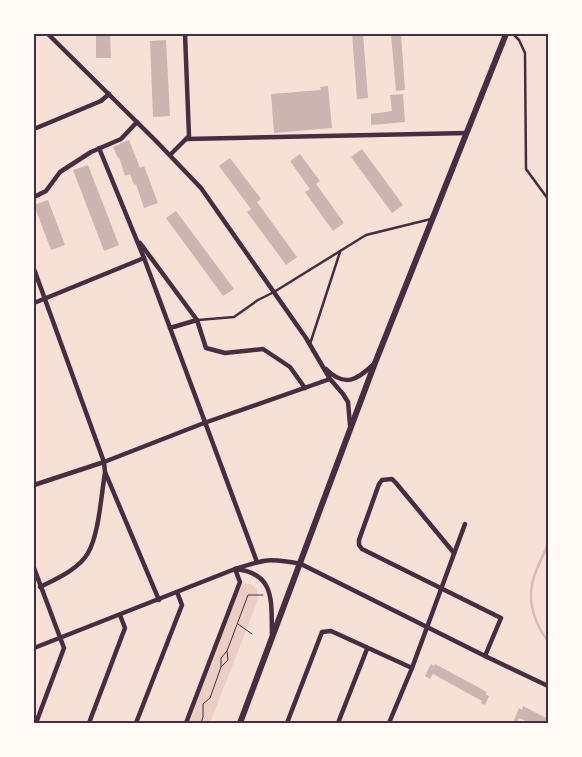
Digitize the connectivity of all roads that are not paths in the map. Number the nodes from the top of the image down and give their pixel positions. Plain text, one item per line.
1 (48, 34) edge
2 (185, 34) edge
3 (506, 34) edge
4 (513, 34) edge
5 (109, 94) junction
6 (137, 122) junction
7 (34, 129) edge
8 (467, 133) junction
9 (186, 139) junction
10 (99, 148) junction
11 (170, 156) junction
12 (34, 197) edge
13 (548, 199) edge
14 (433, 219) junction
15 (136, 236) junction
16 (341, 250) junction
17 (144, 258) junction
18 (34, 269) edge
19 (274, 292) junction
20 (45, 298) junction
21 (34, 303) edge
22 (197, 320) junction
23 (170, 328) junction
24 (310, 345) junction
25 (375, 363) junction
26 (323, 366) junction
27 (330, 380) junction
28 (305, 388) junction
29 (204, 423) junction
30 (350, 432) junction
31 (104, 462) junction
32 (105, 472) junction
33 (34, 485) edge
34 (465, 524) dead end
35 (454, 553) junction
36 (257, 562) junction
37 (301, 564) junction
38 (34, 568) edge
39 (235, 569) junction
40 (40, 587) junction
41 (441, 589) junction
42 (177, 592) junction
43 (159, 600) junction
44 (120, 615) junction
45 (426, 627) junction
46 (60, 638) junction
47 (273, 638) junction
48 (34, 648) edge
49 (367, 649) junction
50 (485, 656) junction
51 (412, 668) junction
52 (548, 686) edge
53 (36, 723) edge
54 (89, 723) edge
55 (136, 723) edge
56 (186, 723) edge
57 (240, 723) edge
58 (287, 723) edge
59 (338, 723) edge
60 (389, 723) edge

1 - 5 street
2 - 9 street
3 - 8 main road
4 - 13 lane
5 - 6 street
5 - 7 street
6 - 10 street
6 - 11 street
8 - 9 street
8 - 14 main road
9 - 11 street
10 - 12 street
10 - 15 street
11 - 19 street
14 - 16 lane
14 - 25 main road
15 - 17 street
15 - 22 street
16 - 19 lane
16 - 24 lane
17 - 20 street
17 - 23 street
18 - 20 street
19 - 22 lane
19 - 24 street
20 - 21 street
20 - 31 street
22 - 23 street
22 - 28 street
23 - 29 street
24 - 26 street
25 - 26 street
25 - 30 main road
26 - 27 street
27 - 28 street
27 - 30 street
28 - 29 street
29 - 31 street
29 - 36 street
30 - 37 main road
31 - 32 street
31 - 33 street
32 - 40 street
32 - 43 street
34 - 35 street
35 - 41 street
35 - 41 street
36 - 37 street
36 - 39 street
37 - 45 street
37 - 47 main road
38 - 40 street
39 - 42 street
39 - 47 street
39 - 56 street
40 - 46 street
41 - 45 street
41 - 50 street
42 - 43 street
42 - 55 street
43 - 44 street
44 - 46 street
44 - 54 street
45 - 50 street
45 - 51 street
46 - 48 street
46 - 53 street
47 - 57 main road
49 - 51 street
49 - 58 street
49 - 59 street
50 - 52 street
51 - 60 street

